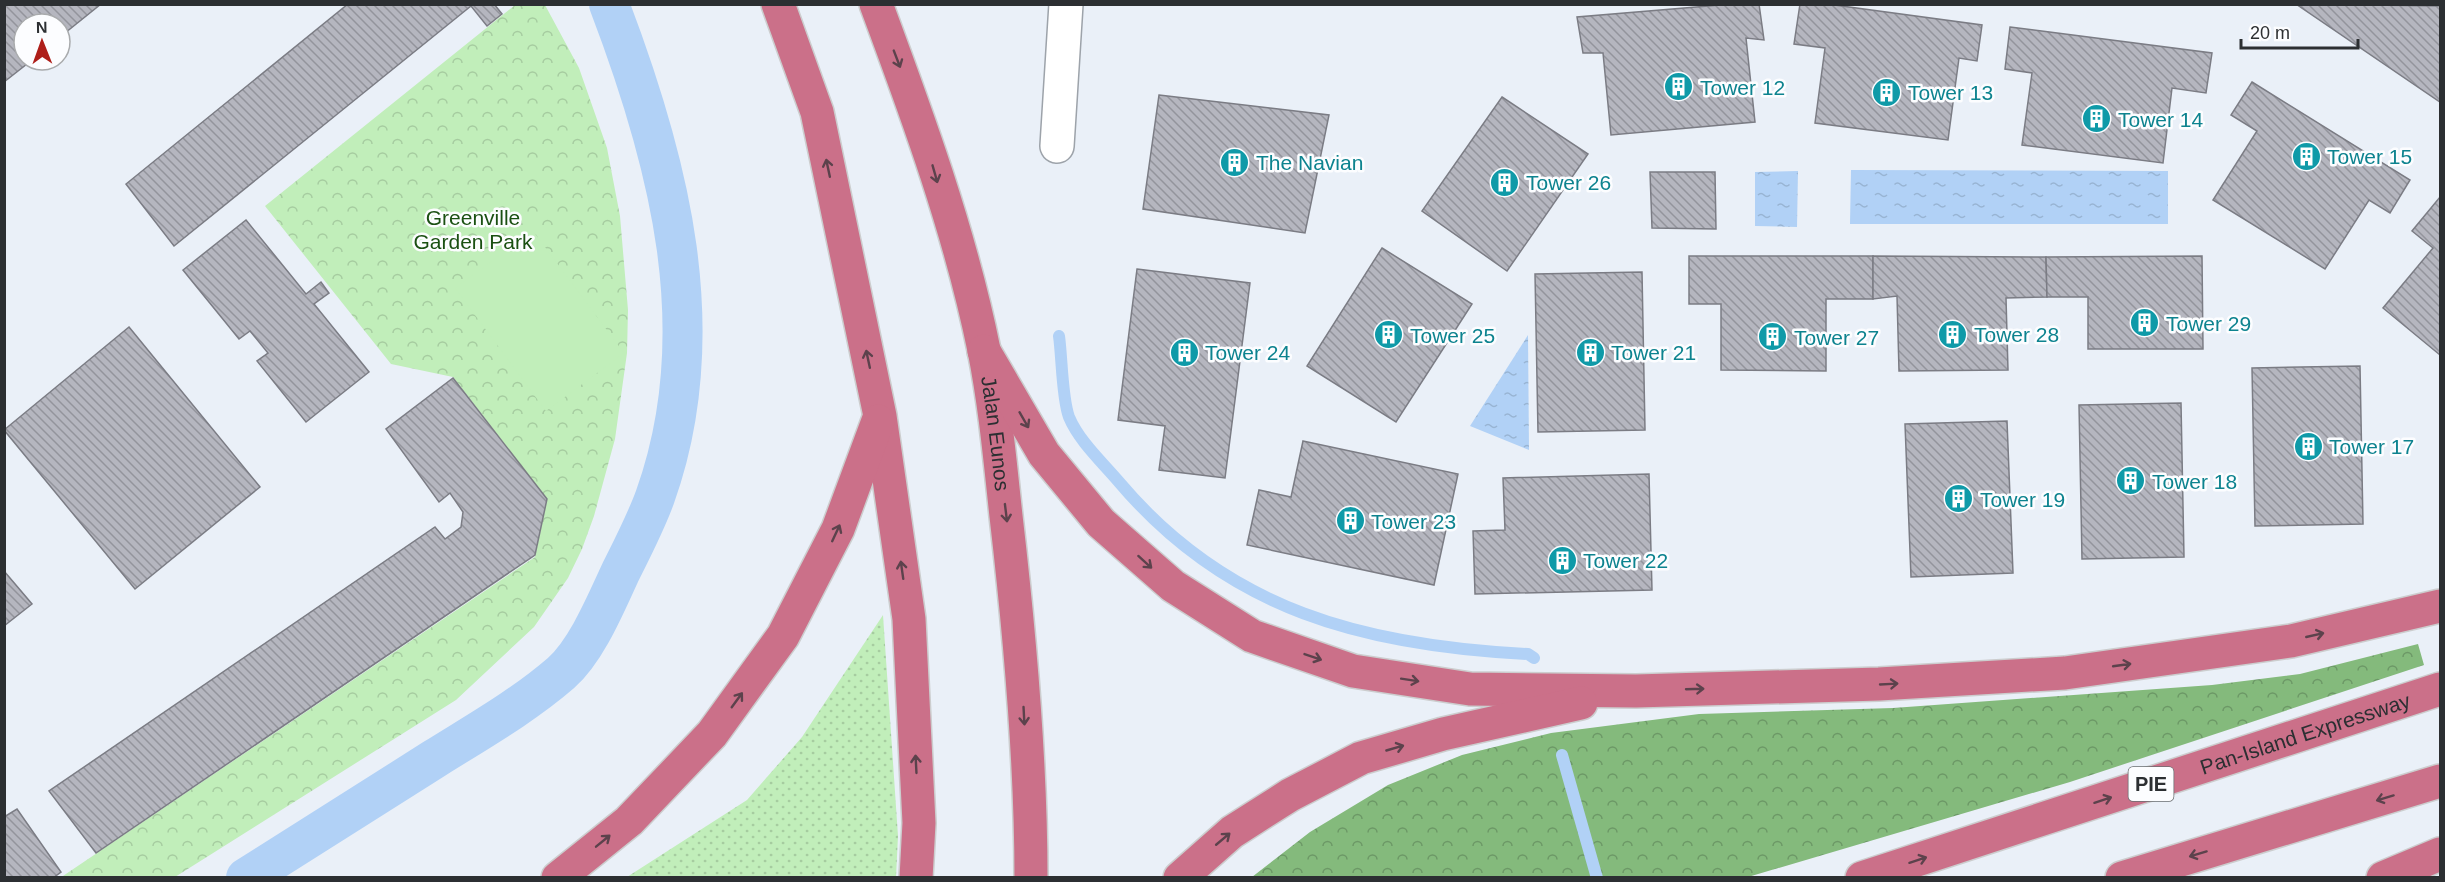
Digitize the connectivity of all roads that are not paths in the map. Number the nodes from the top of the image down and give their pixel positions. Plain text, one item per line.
1 (778, 4) edge
2 (876, 4) edge
3 (1066, 4) edge
4 (1057, 146) dead end
5 (984, 351) junction
6 (880, 416) junction
7 (2440, 606) edge
8 (2440, 689) edge
9 (1636, 691) junction
10 (2440, 781) edge
11 (2440, 854) edge
12 (558, 878) edge
13 (916, 878) edge
14 (1031, 878) edge
15 (1180, 878) edge
16 (1862, 878) edge
17 (2122, 878) edge
18 (2383, 878) edge

6 -> 1 highway
2 -> 5 highway, Jalan Eunos
3 - 4 street
5 -> 9 highway
5 -> 14 highway, Jalan Eunos
12 -> 6 highway
13 -> 6 highway
9 -> 7 highway
16 -> 8 highway, Pan-Island Expressway / PIE
15 -> 9 highway
10 -> 17 highway
11 - 18 highway

